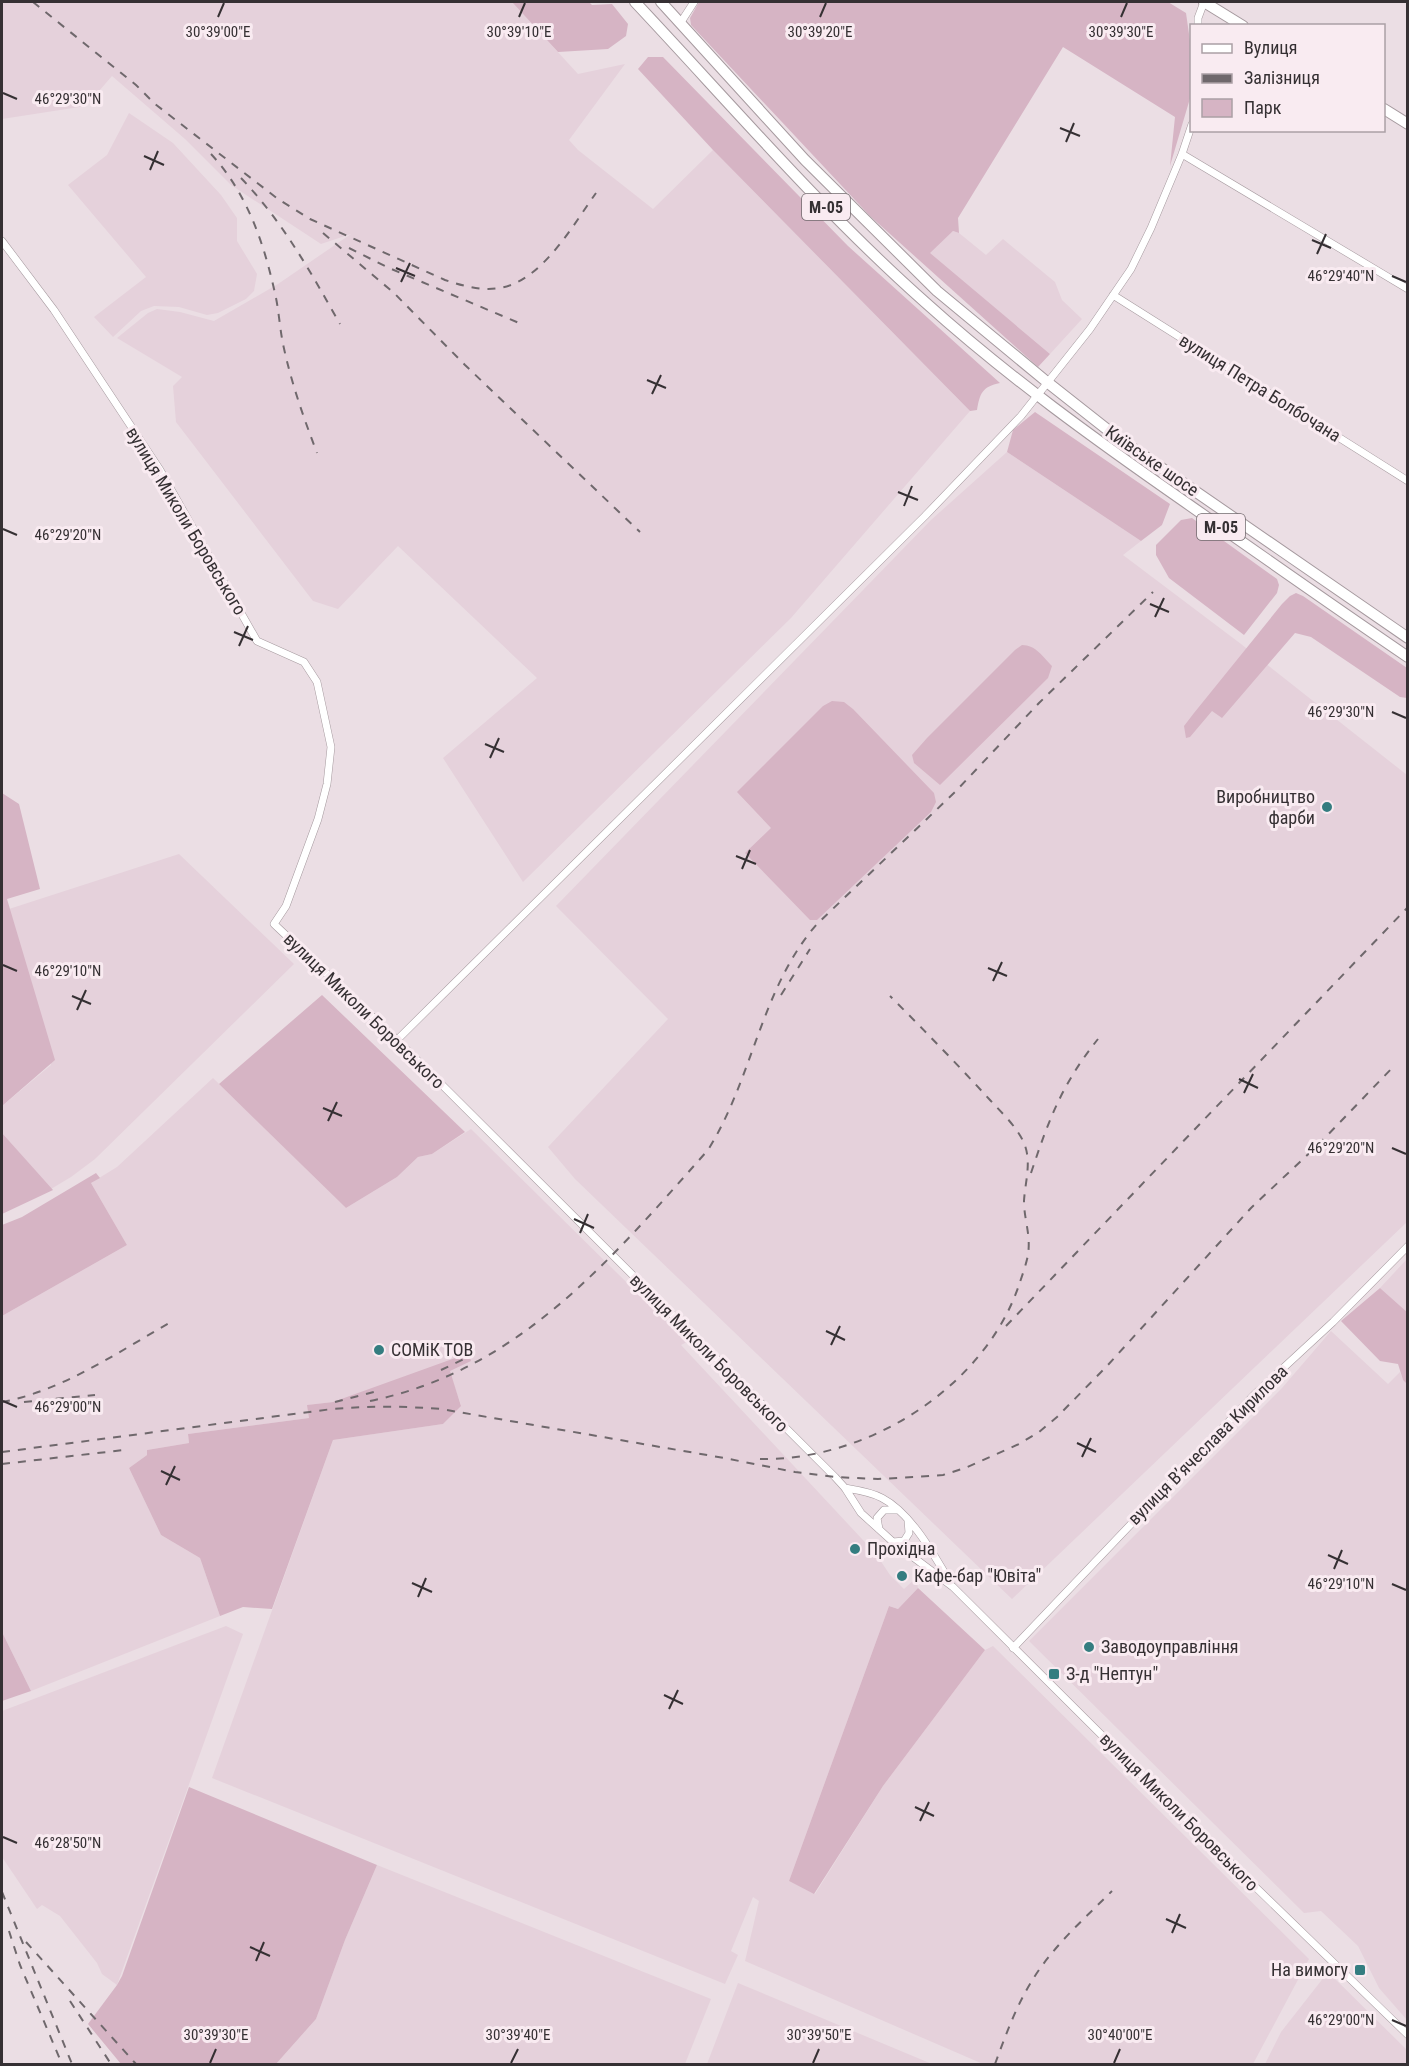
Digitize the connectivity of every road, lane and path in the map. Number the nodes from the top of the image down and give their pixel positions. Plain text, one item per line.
1 (635, 2) edge
2 (661, 2) edge
3 (694, 2) edge
4 (1203, 2) edge
5 (681, 22) junction
6 (1198, 24) edge
7 (1240, 24) edge
8 (1385, 110) edge
9 (1407, 124) edge
10 (1190, 127) edge
11 (1182, 154) junction
12 (2, 241) edge
13 (1407, 289) edge
14 (1113, 295) junction
15 (1047, 382) junction
16 (1036, 395) junction
17 (1407, 481) edge
18 (1407, 638) edge
19 (1407, 657) edge
20 (397, 1040) junction
21 (1407, 1246) edge
22 (845, 1488) junction
23 (898, 1510) junction
24 (908, 1520) junction
25 (879, 1529) junction
26 (893, 1542) junction
27 (953, 1587) junction
28 (1013, 1648) junction
29 (1407, 2035) edge

1 - 16 main road, М-05
2 - 5 main road, М-05
3 - 5 street
4 - 6 street
4 - 7 main road
5 - 15 main road, М-05
8 - 9 main road
10 - 11 street
11 - 13 street
11 - 14 street
12 - 20 street, вулиця Миколи Боровського
14 - 15 street
14 - 17 street, вулиця Петра Болбочана
15 - 16 street
15 - 18 main road, Київське шосе / М-05
16 - 19 main road, М-05
16 - 20 street
20 - 22 street, вулиця Миколи Боровського
21 - 28 street, вулиця Вʼячеслава Кирилова
22 - 23 street, вулиця Миколи Боровського
22 - 25 street, вулиця Миколи Боровського
23 - 24 street, вулиця Миколи Боровського
23 - 25 street
24 - 26 street
24 - 27 street, вулиця Миколи Боровського
25 - 26 street, вулиця Миколи Боровського
26 - 27 street, вулиця Миколи Боровського
27 - 28 street, вулиця Миколи Боровського
28 - 29 street, вулиця Миколи Боровського

